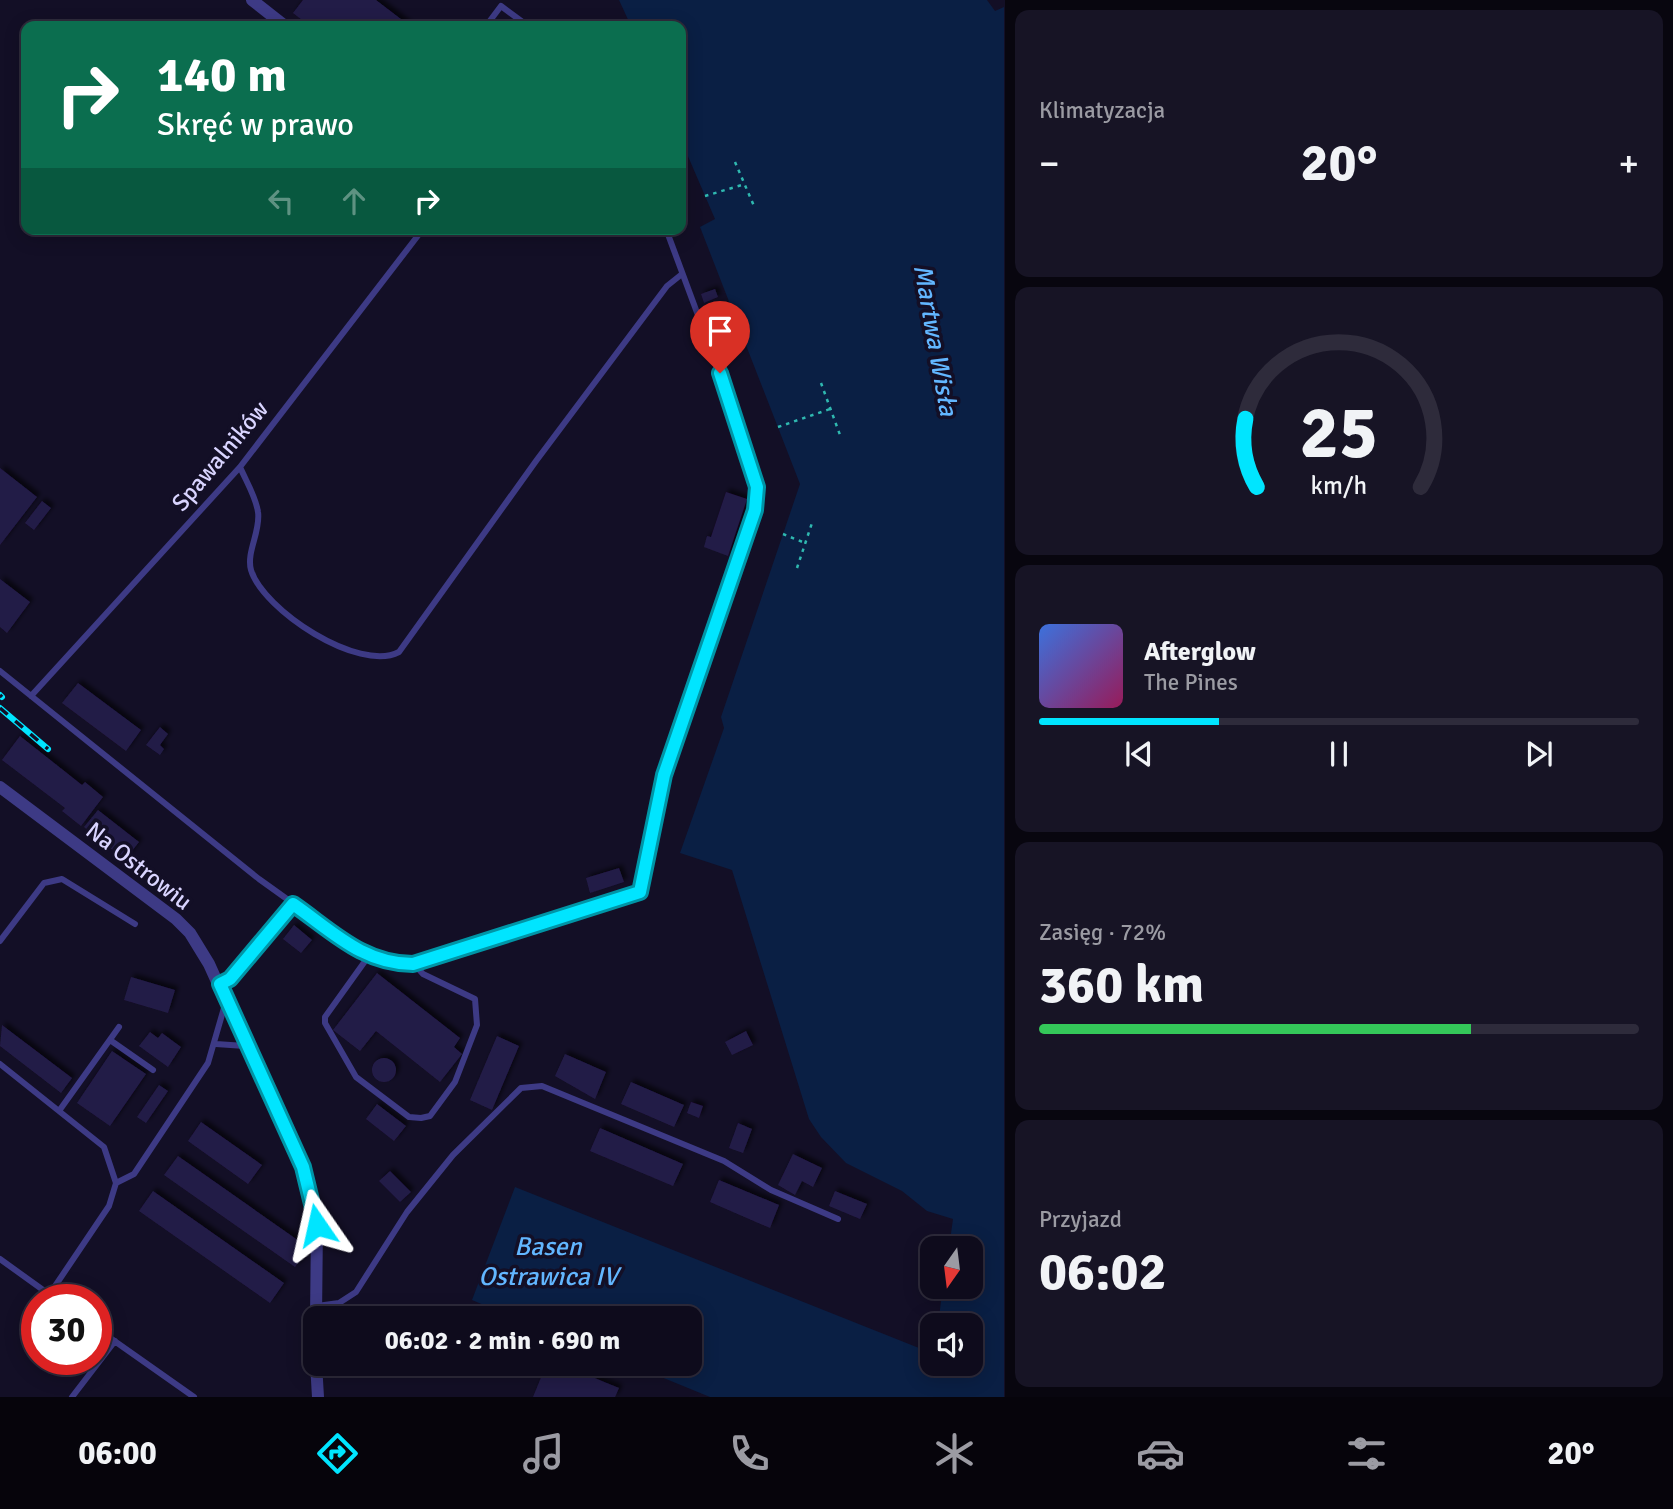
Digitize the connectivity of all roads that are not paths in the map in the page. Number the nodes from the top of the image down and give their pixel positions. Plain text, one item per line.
1 (252, 0) edge
2 (279, 21) edge
3 (490, 21) edge
4 (521, 21) edge
5 (418, 235) edge
6 (668, 235) edge
7 (682, 274) junction
8 (240, 467) junction
9 (0, 671) edge
10 (31, 696) junction
11 (0, 787) edge
12 (6, 799) edge
13 (293, 904) junction
14 (135, 923) dead end
15 (0, 941) edge
16 (368, 957) junction
17 (413, 964) junction
18 (220, 984) junction
19 (227, 999) junction
20 (119, 1027) dead end
21 (110, 1040) junction
22 (216, 1044) junction
23 (249, 1047) junction
24 (0, 1064) edge
25 (153, 1070) dead end
26 (59, 1111) junction
27 (116, 1183) junction
28 (838, 1219) dead end
29 (0, 1259) edge
30 (34, 1284) edge
31 (56, 1284) edge
32 (317, 1306) edge
33 (332, 1306) edge
34 (112, 1339) edge
35 (115, 1341) junction
36 (317, 1376) edge
37 (72, 1397) edge
38 (194, 1397) edge
39 (318, 1397) edge

1 - 2 street
3 - 4 lane
5 - 8 lane, Spawalników
6 - 7 lane
7 - 8 lane
7 - 17 lane
8 - 10 lane, Spawalników
9 - 10 lane
10 - 13 lane
11 - 12 street, Na Ostrowiu
12 - 18 street, Na Ostrowiu
13 - 16 lane
13 - 18 lane
14 - 15 lane
16 - 17 lane
16 - 17 lane
18 - 19 street, Na Ostrowiu
19 - 22 lane
19 - 23 street, Na Ostrowiu
20 - 21 lane
21 - 25 lane
21 - 26 lane
22 - 23 lane
22 - 27 lane
23 - 32 street, Na Ostrowiu
24 - 26 lane
26 - 27 lane
27 - 31 lane
28 - 33 lane
29 - 30 lane
34 - 35 lane
35 - 37 lane
35 - 38 lane
36 - 39 street

